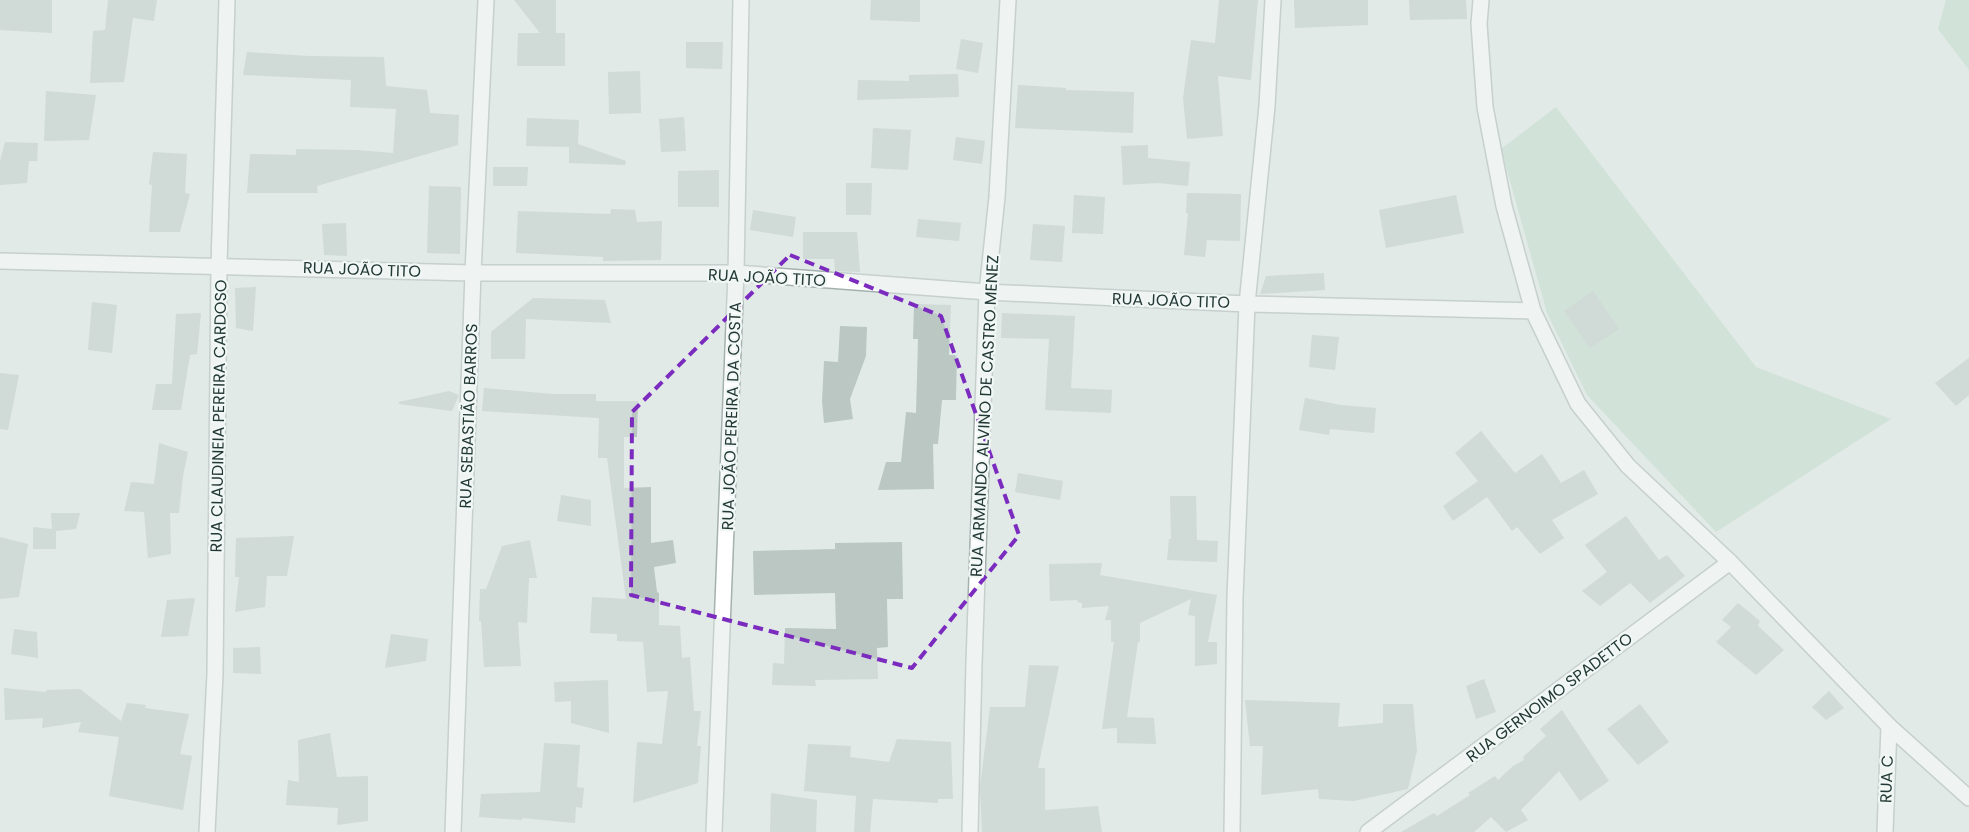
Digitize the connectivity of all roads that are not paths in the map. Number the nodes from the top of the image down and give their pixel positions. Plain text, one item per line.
1 (227, 0) edge
2 (486, 0) edge
3 (741, 0) edge
4 (1008, 0) edge
5 (1273, 0) edge
6 (1482, 0) edge
7 (0, 261) edge
8 (219, 265) junction
9 (474, 273) junction
10 (736, 273) junction
11 (987, 292) junction
12 (1247, 304) junction
13 (1534, 311) junction
14 (1730, 562) junction
15 (1889, 726) junction
16 (1969, 798) edge
17 (207, 832) edge
18 (453, 832) edge
19 (714, 832) edge
20 (970, 832) edge
21 (1232, 832) edge
22 (1368, 832) edge
23 (1885, 832) edge

1 - 8 street, RUA CLAUDINEIA PEREIRA CARDOSO
2 - 9 street, RUA SEBASTIÃO BARROS
3 - 10 street, RUA JOÃO PEREIRA DA COSTA
4 - 11 street, RUA ARMANDO ALVINO DE CASTRO MENEZ
5 - 12 street
6 - 13 street
7 - 8 street, RUA JOÃO TITO
8 - 9 street, RUA JOÃO TITO
8 - 17 street, RUA CLAUDINEIA PEREIRA CARDOSO
9 - 10 street, RUA JOÃO TITO
9 - 18 street, RUA SEBASTIÃO BARROS
10 - 11 street, RUA JOÃO TITO
10 - 19 street, RUA JOÃO PEREIRA DA COSTA
11 - 12 street, RUA JOÃO TITO
11 - 20 street, RUA ARMANDO ALVINO DE CASTRO MENEZ
12 - 13 street, RUA JOÃO TITO
12 - 21 street
13 - 14 street
14 - 15 street
14 - 22 street, RUA GERNOIMO SPADETTO
15 - 16 street
15 - 23 street, RUA C

